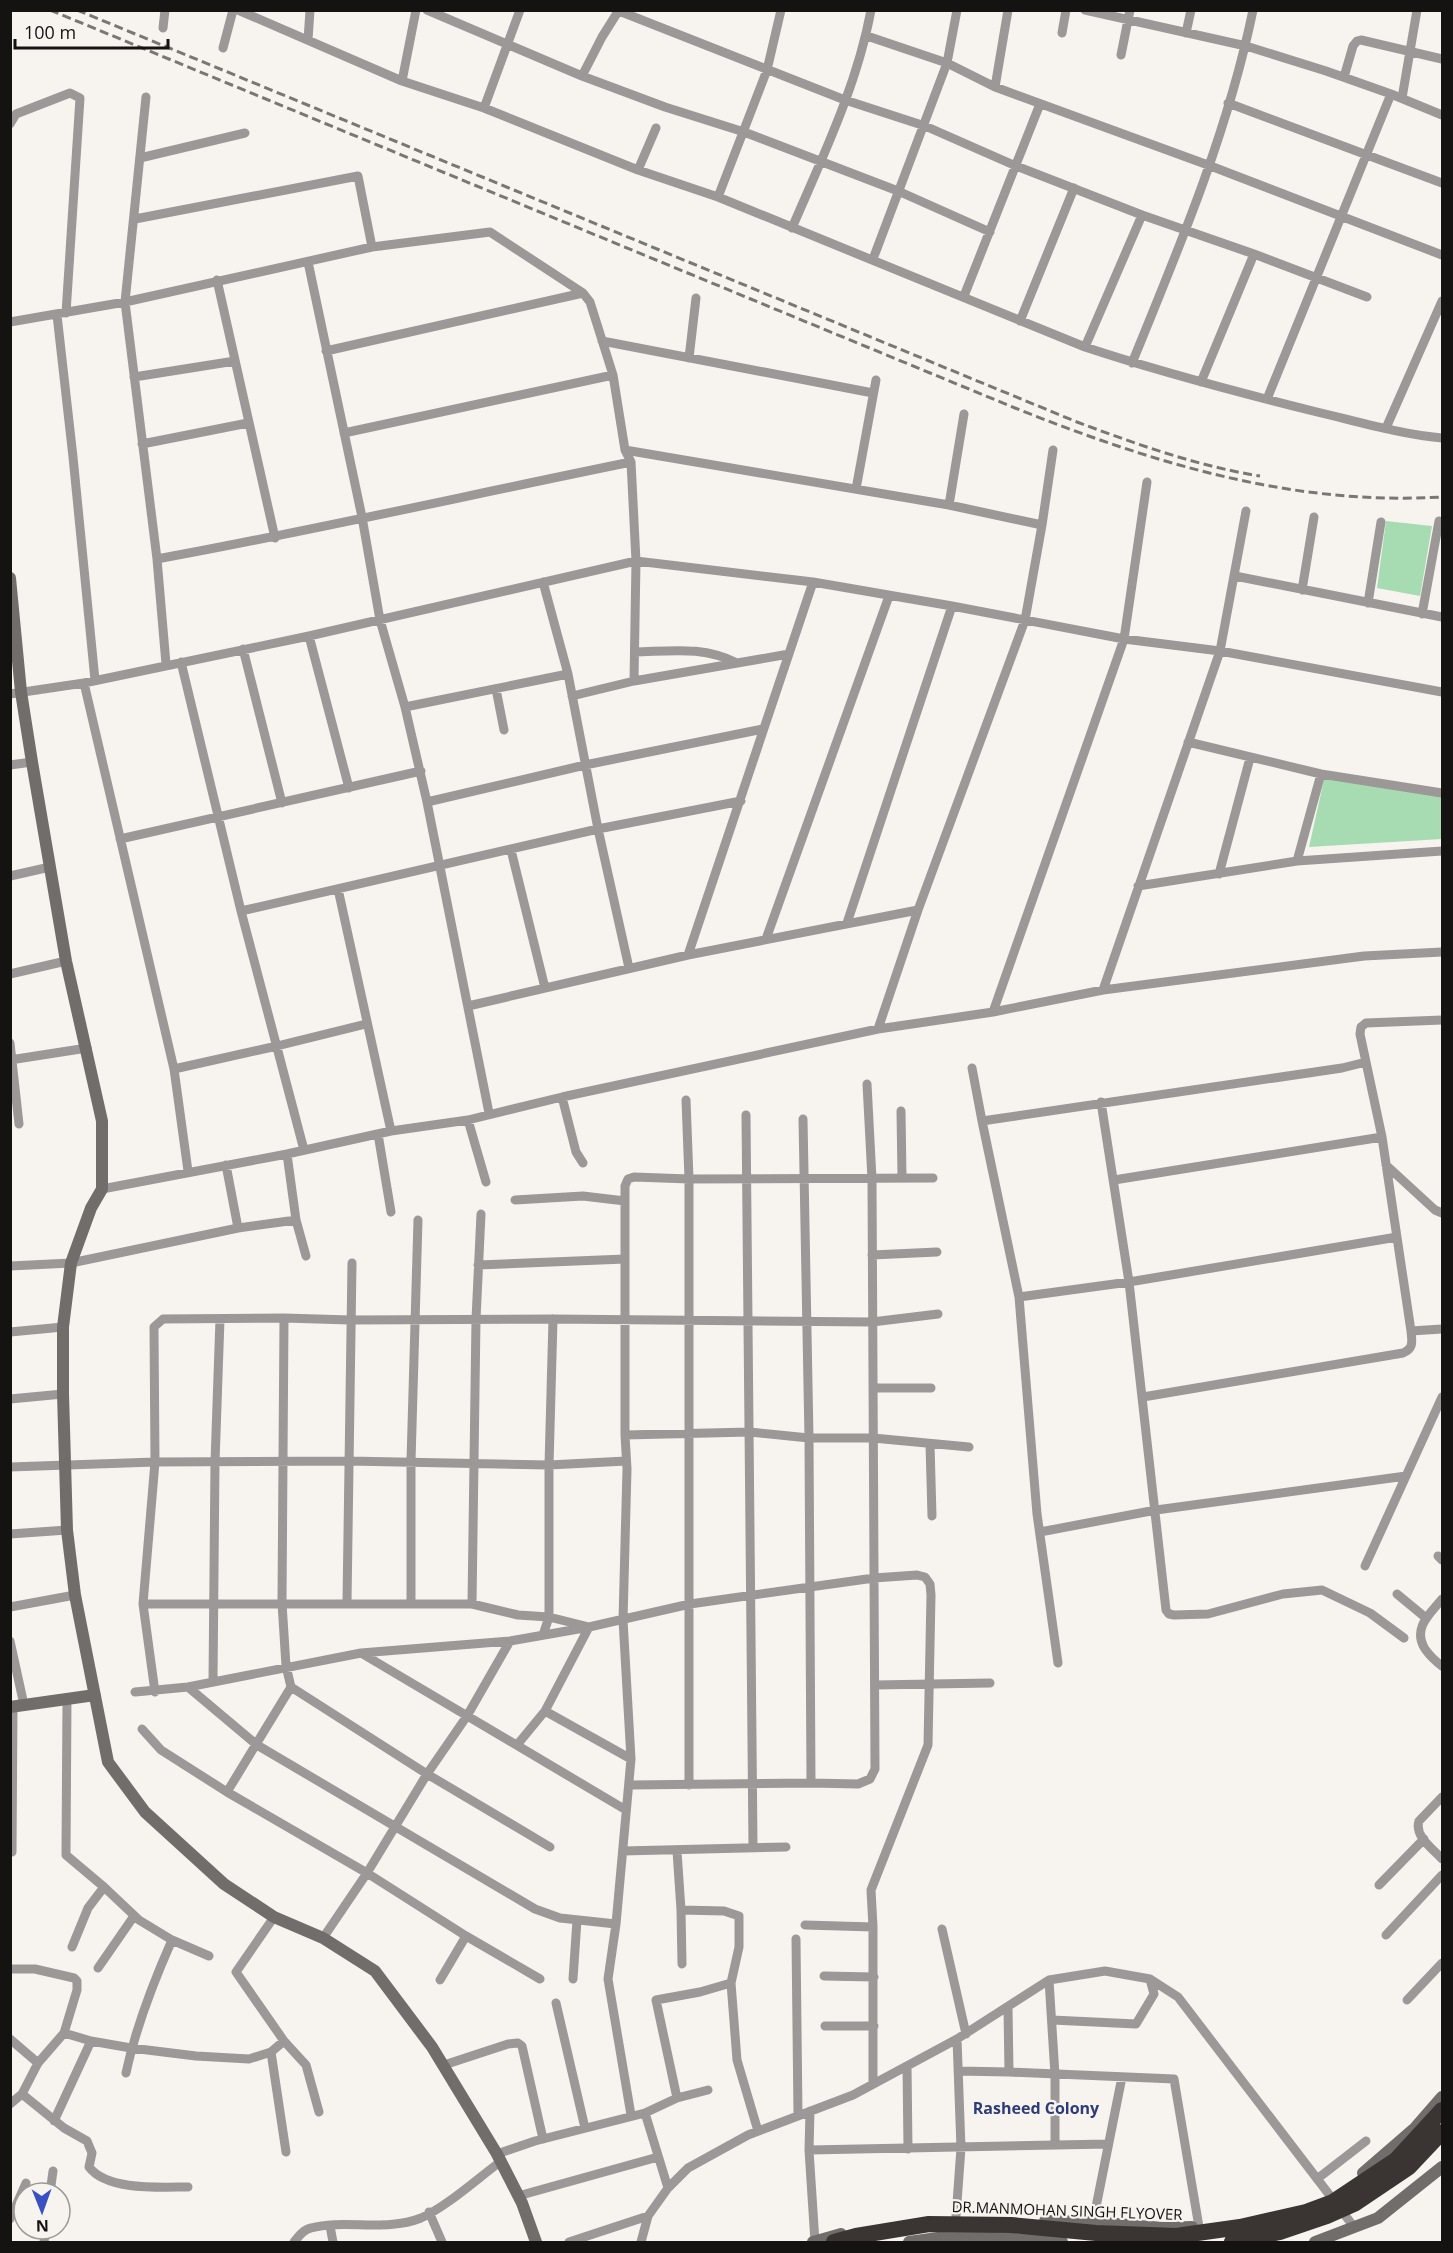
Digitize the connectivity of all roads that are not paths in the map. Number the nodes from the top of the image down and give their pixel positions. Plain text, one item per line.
1 (165, 10) edge
2 (235, 10) edge
3 (310, 10) edge
4 (416, 10) edge
5 (427, 10) edge
6 (520, 10) edge
7 (780, 10) edge
8 (872, 10) edge
9 (957, 10) edge
10 (1008, 10) edge
11 (1066, 10) edge
12 (1085, 10) edge
13 (1191, 10) edge
14 (1253, 10) edge
15 (1417, 10) edge
16 (619, 11) edge
17 (1129, 15) edge
18 (163, 28) dead end
19 (1062, 33) dead end
20 (1186, 33) junction
21 (867, 36) junction
22 (308, 40) junction
23 (508, 45) junction
24 (1246, 46) junction
25 (223, 48) dead end
26 (1410, 51) junction
27 (1120, 55) dead end
28 (1443, 59) edge
29 (947, 63) junction
30 (767, 70) junction
31 (582, 76) junction
32 (1344, 77) junction
33 (402, 81) junction
34 (995, 87) junction
35 (1391, 94) junction
36 (146, 97) dead end
37 (1402, 98) junction
38 (845, 100) junction
39 (1228, 103) junction
40 (1040, 104) junction
41 (484, 108) junction
42 (1443, 115) edge
43 (10, 124) edge
44 (925, 126) junction
45 (656, 128) dead end
46 (744, 132) junction
47 (245, 133) dead end
48 (1368, 156) junction
49 (140, 158) junction
50 (820, 163) junction
51 (1209, 165) junction
52 (1016, 166) junction
53 (638, 170) junction
54 (1443, 183) edge
55 (1074, 188) junction
56 (898, 191) junction
57 (718, 197) junction
58 (1142, 215) junction
59 (1341, 216) junction
60 (135, 219) junction
61 (792, 228) junction
62 (1186, 231) junction
63 (990, 232) junction
64 (372, 246) junction
65 (1254, 254) junction
66 (1443, 255) edge
67 (873, 259) junction
68 (308, 262) junction
69 (1316, 278) junction
70 (217, 280) junction
71 (583, 293) junction
72 (964, 296) junction
73 (1367, 297) dead end
74 (696, 298) dead end
75 (1443, 301) edge
76 (125, 302) junction
77 (62, 314) junction
78 (1020, 321) junction
79 (10, 322) edge
80 (602, 341) junction
81 (1085, 347) junction
82 (326, 351) junction
83 (689, 358) junction
84 (235, 361) junction
85 (1132, 363) junction
86 (613, 375) junction
87 (134, 377) junction
88 (876, 380) dead end
89 (1201, 382) junction
90 (873, 393) junction
91 (1267, 399) junction
92 (964, 414) dead end
93 (248, 423) junction
94 (1386, 428) junction
95 (344, 433) junction
96 (1443, 438) edge
97 (142, 444) junction
98 (625, 450) junction
99 (1053, 450) dead end
100 (631, 462) junction
101 (1147, 482) dead end
102 (856, 489) junction
103 (949, 505) junction
104 (1246, 511) dead end
105 (362, 517) junction
106 (1314, 517) dead end
107 (1438, 521) dead end
108 (1381, 522) dead end
109 (1042, 525) junction
110 (274, 538) junction
111 (157, 559) junction
112 (636, 561) junction
113 (1235, 576) junction
114 (10, 578) edge
115 (543, 582) junction
116 (813, 582) junction
117 (1302, 590) junction
118 (889, 596) junction
119 (1368, 603) junction
120 (952, 606) junction
121 (1422, 614) junction
122 (1443, 617) edge
123 (380, 620) junction
124 (1025, 620) junction
125 (309, 636) junction
126 (1124, 639) junction
127 (243, 649) junction
128 (1220, 651) junction
129 (635, 652) junction
130 (789, 654) junction
131 (181, 662) junction
132 (737, 663) junction
133 (166, 664) junction
134 (568, 674) junction
135 (95, 680) junction
136 (634, 681) junction
137 (84, 683) junction
138 (496, 689) junction
139 (1443, 692) edge
140 (16, 693) edge
141 (572, 696) junction
142 (405, 707) junction
143 (763, 729) junction
144 (504, 730) dead end
145 (1188, 742) junction
146 (1250, 758) junction
147 (32, 762) junction
148 (10, 765) edge
149 (585, 765) junction
150 (421, 771) junction
151 (1321, 774) junction
152 (349, 788) junction
153 (1443, 793) edge
154 (741, 801) junction
155 (428, 802) junction
156 (282, 803) junction
157 (218, 816) junction
158 (598, 829) junction
159 (120, 839) junction
160 (511, 850) junction
161 (1443, 851) edge
162 (1296, 861) junction
163 (439, 864) junction
164 (50, 867) junction
165 (1219, 874) junction
166 (10, 876) edge
167 (1138, 886) junction
168 (338, 889) junction
169 (918, 910) junction
170 (242, 911) junction
171 (847, 923) junction
172 (766, 939) junction
173 (1443, 952) edge
174 (688, 955) junction
175 (66, 961) junction
176 (629, 968) junction
177 (10, 974) edge
178 (545, 988) junction
179 (1103, 990) junction
180 (468, 1006) junction
181 (993, 1012) junction
182 (1443, 1020) edge
183 (366, 1024) junction
184 (878, 1029) junction
185 (10, 1043) edge
186 (277, 1046) junction
187 (87, 1048) junction
188 (11, 1060) edge
189 (1366, 1062) junction
190 (972, 1068) dead end
191 (174, 1069) junction
192 (867, 1084) dead end
193 (562, 1097) junction
194 (686, 1100) dead end
195 (1101, 1102) junction
196 (901, 1111) dead end
197 (489, 1113) junction
198 (746, 1114) dead end
199 (802, 1119) dead end
200 (468, 1120) junction
201 (982, 1121) junction
202 (19, 1124) dead end
203 (391, 1131) junction
204 (378, 1134) junction
205 (1382, 1137) junction
206 (303, 1150) junction
207 (287, 1154) junction
208 (583, 1163) dead end
209 (226, 1165) junction
210 (1386, 1166) junction
211 (188, 1171) junction
212 (902, 1178) junction
213 (933, 1178) dead end
214 (689, 1179) junction
215 (748, 1179) junction
216 (804, 1179) junction
217 (872, 1179) junction
218 (1114, 1179) junction
219 (486, 1182) dead end
220 (102, 1189) junction
221 (515, 1200) dead end
222 (625, 1201) junction
223 (392, 1212) dead end
224 (1443, 1213) edge
225 (480, 1214) dead end
226 (296, 1220) junction
227 (418, 1220) dead end
228 (238, 1228) junction
229 (1397, 1237) junction
230 (937, 1252) dead end
231 (872, 1255) junction
232 (306, 1256) dead end
233 (625, 1259) junction
234 (71, 1263) junction
235 (352, 1263) dead end
236 (478, 1265) junction
237 (10, 1266) edge
238 (1129, 1282) junction
239 (1019, 1298) junction
240 (938, 1314) dead end
241 (284, 1318) junction
242 (220, 1319) junction
243 (416, 1319) junction
244 (476, 1319) junction
245 (553, 1319) junction
246 (350, 1320) junction
247 (625, 1320) junction
248 (690, 1320) junction
249 (747, 1321) junction
250 (806, 1321) junction
251 (872, 1322) junction
252 (63, 1327) junction
253 (1443, 1329) edge
254 (1411, 1331) junction
255 (10, 1332) edge
256 (873, 1388) junction
257 (932, 1388) dead end
258 (63, 1395) junction
259 (1143, 1397) junction
260 (1443, 1397) edge
261 (10, 1398) edge
262 (750, 1432) junction
263 (625, 1435) junction
264 (689, 1435) junction
265 (809, 1438) junction
266 (873, 1438) junction
267 (930, 1444) junction
268 (969, 1447) dead end
269 (282, 1461) junction
270 (349, 1461) junction
271 (411, 1461) junction
272 (626, 1461) junction
273 (155, 1462) junction
274 (215, 1462) junction
275 (65, 1464) junction
276 (475, 1465) junction
277 (549, 1466) junction
278 (10, 1467) edge
279 (1406, 1476) junction
280 (1156, 1510) junction
281 (932, 1516) dead end
282 (67, 1530) junction
283 (1040, 1532) junction
284 (10, 1534) edge
285 (1365, 1566) dead end
286 (874, 1578) junction
287 (811, 1588) junction
288 (1397, 1594) dead end
289 (75, 1595) junction
290 (750, 1596) junction
291 (1443, 1599) edge
292 (347, 1602) junction
293 (282, 1603) junction
294 (411, 1603) junction
295 (144, 1604) junction
296 (214, 1604) junction
297 (472, 1604) junction
298 (690, 1604) junction
299 (10, 1607) edge
300 (549, 1617) junction
301 (1426, 1618) junction
302 (623, 1620) junction
303 (589, 1627) junction
304 (543, 1635) junction
305 (1404, 1638) dead end
306 (10, 1641) edge
307 (510, 1641) junction
308 (361, 1653) junction
309 (1058, 1663) dead end
310 (286, 1666) junction
311 (1443, 1666) edge
312 (213, 1682) junction
313 (990, 1683) dead end
314 (875, 1685) junction
315 (929, 1685) junction
316 (188, 1687) junction
317 (291, 1687) junction
318 (135, 1692) dead end
319 (155, 1692) junction
320 (95, 1695) junction
321 (67, 1698) junction
322 (16, 1706) edge
323 (545, 1711) junction
324 (467, 1716) junction
325 (142, 1729) dead end
326 (257, 1745) junction
327 (518, 1745) junction
328 (631, 1759) junction
329 (427, 1774) junction
330 (754, 1783) junction
331 (811, 1783) junction
332 (629, 1785) junction
333 (689, 1785) junction
334 (227, 1792) junction
335 (1443, 1797) edge
336 (626, 1810) junction
337 (396, 1827) junction
338 (1424, 1839) junction
339 (550, 1846) dead end
340 (753, 1846) junction
341 (786, 1847) dead end
342 (623, 1851) junction
343 (677, 1851) junction
344 (12, 1852) dead end
345 (1443, 1859) edge
346 (367, 1872) junction
347 (1443, 1875) edge
348 (1379, 1885) dead end
349 (104, 1887) junction
350 (681, 1910) junction
351 (134, 1916) junction
352 (274, 1917) junction
353 (577, 1920) junction
354 (616, 1924) junction
355 (805, 1925) dead end
356 (873, 1927) junction
357 (942, 1929) dead end
358 (1386, 1935) dead end
359 (466, 1936) junction
360 (323, 1938) junction
361 (796, 1939) dead end
362 (172, 1940) junction
363 (72, 1947) dead end
364 (209, 1956) dead end
365 (1443, 1963) edge
366 (682, 1964) dead end
367 (98, 1968) dead end
368 (10, 1970) edge
369 (824, 1976) dead end
370 (874, 1977) junction
371 (540, 1978) dead end
372 (573, 1979) dead end
373 (1150, 1979) junction
374 (440, 1980) dead end
375 (1049, 1980) junction
376 (731, 1983) junction
377 (1407, 2000) dead end
378 (556, 2003) dead end
379 (1008, 2008) junction
380 (1052, 2020) junction
381 (825, 2026) dead end
382 (874, 2026) junction
383 (64, 2033) junction
384 (962, 2037) junction
385 (10, 2039) edge
386 (92, 2041) junction
387 (284, 2041) junction
388 (132, 2048) junction
389 (271, 2052) junction
390 (38, 2063) junction
391 (444, 2066) junction
392 (907, 2066) junction
393 (958, 2072) junction
394 (1008, 2072) junction
395 (126, 2073) dead end
396 (1055, 2075) junction
397 (1122, 2077) junction
398 (873, 2083) junction
399 (708, 2090) dead end
400 (22, 2094) junction
401 (1443, 2097) edge
402 (677, 2098) junction
403 (10, 2104) edge
404 (1443, 2110) edge
405 (810, 2111) junction
406 (318, 2112) dead end
407 (645, 2113) junction
408 (631, 2115) junction
409 (798, 2116) junction
410 (54, 2121) junction
411 (585, 2128) junction
412 (758, 2131) junction
413 (1443, 2132) edge
414 (543, 2139) junction
415 (1366, 2141) dead end
416 (1108, 2144) junction
417 (1054, 2145) junction
418 (961, 2148) junction
419 (908, 2149) junction
420 (809, 2150) junction
421 (286, 2152) dead end
422 (658, 2157) junction
423 (498, 2158) junction
424 (1443, 2167) edge
425 (52, 2171) dead end
426 (1317, 2179) junction
427 (51, 2181) edge
428 (188, 2187) dead end
429 (668, 2188) junction
430 (1330, 2195) junction
431 (518, 2196) junction
432 (429, 2212) junction
433 (648, 2216) junction
434 (956, 2216) junction
435 (1055, 2221) junction
436 (1093, 2222) junction
437 (330, 2226) junction
438 (1199, 2227) junction
439 (1354, 2227) junction
440 (937, 2240) edge
441 (978, 2240) edge
442 (294, 2242) edge
443 (333, 2242) edge
444 (442, 2242) edge
445 (536, 2242) edge
446 (568, 2242) edge
447 (641, 2242) edge
448 (814, 2242) edge
449 (834, 2242) edge
450 (876, 2242) edge
451 (909, 2242) edge
452 (1057, 2242) edge
453 (1096, 2242) edge
454 (1232, 2242) edge
455 (1316, 2242) edge

1 - 18 street
2 - 22 street
2 - 25 street
3 - 22 street
4 - 33 street
5 - 23 street
6 - 23 street
7 - 30 street
8 - 21 street
9 - 29 street
10 - 34 street
11 - 19 street
12 - 17 street
13 - 20 street
14 - 24 street
15 - 26 street
16 - 30 street
16 - 31 street
17 - 20 street
17 - 27 street
20 - 24 street
21 - 29 street
21 - 38 street
22 - 33 street
23 - 31 street
23 - 41 street
24 - 32 street
24 - 39 street
26 - 28 street
26 - 32 street
26 - 37 street
29 - 34 street
29 - 44 street
30 - 38 street
30 - 46 street
31 - 46 street
32 - 35 street
33 - 41 street
34 - 40 street
35 - 37 street
35 - 48 street
36 - 49 street
37 - 42 street
38 - 44 street
38 - 50 street
39 - 48 street
39 - 51 street
40 - 51 street
40 - 52 street
41 - 53 street
43 - 77 street
44 - 52 street
44 - 56 street
45 - 53 street
46 - 50 street
46 - 57 street
47 - 49 street
48 - 54 street
48 - 59 street
49 - 60 street
50 - 56 street
50 - 61 street
51 - 59 street
51 - 62 street
52 - 55 street
52 - 63 street
53 - 57 street
55 - 58 street
55 - 78 street
56 - 63 street
56 - 67 street
57 - 61 street
58 - 62 street
58 - 81 street
59 - 66 street
59 - 69 street
60 - 64 street
60 - 76 street
61 - 67 street
62 - 65 street
62 - 85 street
63 - 72 street
64 - 68 street
64 - 71 street
65 - 69 street
65 - 89 street
67 - 72 street
68 - 70 street
68 - 82 street
69 - 73 street
69 - 91 street
70 - 76 street
70 - 84 street
71 - 80 street
71 - 82 street
72 - 78 street
74 - 83 street
75 - 94 street
76 - 77 street
76 - 87 street
77 - 79 street
77 - 135 street
78 - 81 street
80 - 83 street
80 - 86 street
81 - 85 street
82 - 95 street
83 - 90 street
84 - 87 street
84 - 93 street
85 - 89 street
86 - 95 street
86 - 98 street
87 - 97 street
88 - 90 street
89 - 91 street
90 - 102 street
91 - 94 street
92 - 103 street
93 - 97 street
93 - 110 street
94 - 96 street
95 - 105 street
97 - 111 street
98 - 100 street
98 - 102 street
99 - 109 street
100 - 105 street
100 - 112 street
101 - 126 street
102 - 103 street
103 - 109 street
104 - 113 street
105 - 110 street
105 - 123 street
106 - 117 street
107 - 121 street
108 - 119 street
109 - 124 street
110 - 111 street
111 - 133 street
112 - 115 street
112 - 116 street
112 - 129 street
113 - 117 street
113 - 128 street
114 - 140 street
115 - 123 street
115 - 134 street
116 - 118 street
116 - 130 street
117 - 119 street
118 - 120 street
118 - 172 street
119 - 121 street
120 - 124 street
120 - 171 street
121 - 122 street
123 - 125 street
123 - 142 street
124 - 126 street
124 - 169 street
125 - 127 street
125 - 152 street
126 - 128 street
126 - 181 street
127 - 131 street
127 - 156 street
128 - 139 street
128 - 145 street
129 - 132 street
129 - 136 street
130 - 132 street
130 - 143 street
131 - 133 street
131 - 157 street
132 - 136 street
133 - 135 street
134 - 138 street
134 - 141 street
135 - 137 street
136 - 141 street
137 - 140 street
137 - 159 street
138 - 142 street
138 - 144 street
140 - 147 street
141 - 149 street
142 - 150 street
143 - 149 street
143 - 154 street
145 - 146 street
145 - 167 street
146 - 151 street
146 - 165 street
147 - 148 street
147 - 164 street
149 - 155 street
149 - 158 street
150 - 152 street
150 - 155 street
151 - 153 street
151 - 162 street
152 - 156 street
154 - 158 street
154 - 174 street
155 - 163 street
156 - 157 street
157 - 159 street
157 - 170 street
158 - 160 street
158 - 176 street
159 - 191 street
160 - 163 street
160 - 178 street
161 - 162 street
162 - 165 street
163 - 168 street
163 - 180 street
164 - 166 street
164 - 175 street
165 - 167 street
167 - 179 street
168 - 170 street
168 - 183 street
169 - 171 street
169 - 184 street
170 - 186 street
171 - 172 street
172 - 174 street
173 - 179 street
174 - 176 street
175 - 177 street
175 - 187 street
176 - 178 street
178 - 180 street
179 - 181 street
180 - 197 street
181 - 184 street
182 - 189 street
183 - 186 street
183 - 203 street
184 - 193 street
185 - 188 street
186 - 191 street
186 - 206 street
187 - 188 street
187 - 220 street
188 - 202 street
189 - 195 street
189 - 205 street
190 - 201 street
191 - 211 street
192 - 217 street
193 - 197 street
193 - 208 street
194 - 214 street
195 - 201 street
195 - 218 street
196 - 212 street
197 - 200 street
198 - 215 street
199 - 216 street
200 - 203 street
200 - 219 street
201 - 239 street
203 - 204 street
204 - 206 street
204 - 223 street
205 - 210 street
205 - 218 street
206 - 207 street
207 - 209 street
207 - 226 street
209 - 211 street
209 - 228 street
210 - 224 street
210 - 229 street
211 - 220 street
212 - 213 street
212 - 217 street
214 - 215 street
214 - 222 street
214 - 248 street
215 - 216 street
215 - 249 street
216 - 217 street
216 - 250 street
217 - 231 street
218 - 238 street
220 - 234 street
221 - 222 street
222 - 233 street
225 - 236 street
226 - 228 street
226 - 232 street
227 - 243 street
228 - 234 street
229 - 238 street
229 - 254 street
230 - 231 street
231 - 251 street
233 - 236 street
233 - 247 street
234 - 237 street
234 - 252 street
235 - 246 street
236 - 244 street
238 - 239 street
238 - 259 street
239 - 283 street
240 - 251 street
241 - 242 street
241 - 246 street
241 - 269 street
242 - 273 street
242 - 274 street
243 - 244 street
243 - 246 street
243 - 271 street
244 - 245 street
244 - 276 street
245 - 247 street
245 - 277 street
246 - 270 street
247 - 248 street
247 - 263 street
248 - 249 street
248 - 264 street
249 - 250 street
249 - 262 street
250 - 251 street
250 - 265 street
251 - 256 street
252 - 255 street
252 - 258 street
253 - 254 street
254 - 259 street
256 - 257 street
256 - 266 street
258 - 261 street
258 - 275 street
259 - 280 street
260 - 279 street
262 - 264 street
262 - 265 street
262 - 290 street
263 - 264 street
263 - 272 street
264 - 298 street
265 - 266 street
265 - 287 street
266 - 267 street
266 - 286 street
267 - 268 street
267 - 281 street
269 - 270 street
269 - 274 street
269 - 293 street
270 - 271 street
270 - 292 street
271 - 276 street
271 - 294 street
272 - 277 street
272 - 302 street
273 - 274 street
273 - 275 street
273 - 295 street
274 - 296 street
275 - 278 street
275 - 282 street
276 - 277 street
276 - 297 street
277 - 300 street
279 - 280 street
279 - 285 street
280 - 283 street
280 - 305 street
282 - 284 street
282 - 289 street
283 - 309 street
286 - 287 street
286 - 314 street
286 - 315 street
287 - 290 street
287 - 331 street
288 - 301 street
289 - 299 street
289 - 320 street
290 - 298 street
290 - 330 street
291 - 301 street
292 - 293 street
292 - 294 street
293 - 296 street
293 - 310 street
294 - 297 street
295 - 296 street
295 - 319 street
296 - 312 street
297 - 300 street
298 - 302 street
298 - 333 street
300 - 303 street
300 - 304 street
301 - 311 street
302 - 303 street
302 - 328 street
303 - 304 street
303 - 323 street
304 - 307 street
306 - 322 street
307 - 308 street
307 - 324 street
308 - 310 street
308 - 324 street
310 - 312 street
310 - 317 street
312 - 316 street
313 - 315 street
314 - 315 street
314 - 331 street
315 - 356 street
316 - 319 street
316 - 326 street
317 - 326 street
317 - 329 street
318 - 319 street
320 - 321 street
320 - 352 street
321 - 322 street
321 - 349 street
322 - 344 street
323 - 327 street
323 - 328 street
324 - 327 street
324 - 329 street
325 - 334 street
326 - 334 street
326 - 337 street
327 - 336 street
328 - 332 street
329 - 337 street
329 - 339 street
330 - 331 street
330 - 333 street
330 - 340 street
332 - 333 street
332 - 336 street
334 - 346 street
335 - 338 street
336 - 342 street
337 - 346 street
337 - 353 street
338 - 345 street
338 - 348 street
340 - 341 street
340 - 343 street
342 - 343 street
342 - 354 street
343 - 350 street
346 - 359 street
346 - 360 street
347 - 358 street
349 - 351 street
349 - 363 street
350 - 366 street
350 - 376 street
351 - 362 street
351 - 367 street
352 - 360 street
352 - 387 street
353 - 354 street
353 - 372 street
354 - 408 street
355 - 356 street
356 - 370 street
357 - 384 street
359 - 371 street
359 - 374 street
360 - 391 street
361 - 409 street
362 - 364 street
362 - 388 street
365 - 377 street
368 - 383 street
369 - 370 street
370 - 382 street
373 - 375 street
373 - 380 street
373 - 426 street
375 - 379 street
375 - 380 street
376 - 402 street
376 - 412 street
378 - 411 street
379 - 384 street
379 - 394 street
380 - 396 street
381 - 382 street
382 - 398 street
383 - 386 street
383 - 390 street
384 - 392 street
384 - 393 street
385 - 390 street
386 - 388 street
386 - 410 street
387 - 389 street
387 - 406 street
388 - 389 street
388 - 395 street
389 - 421 street
390 - 400 street
391 - 414 street
391 - 423 street
392 - 398 street
392 - 419 street
393 - 394 street
393 - 418 street
394 - 396 street
396 - 397 street
396 - 417 street
397 - 416 street
397 - 438 street
398 - 405 street
399 - 402 street
400 - 403 street
400 - 410 street
401 - 430 street
402 - 407 street
404 - 449 highway, DR.MANMOHAN SINGH FLYOVER
405 - 409 street
405 - 420 street
407 - 408 street
407 - 422 street
408 - 411 street
409 - 412 street
410 - 428 street
411 - 414 street
412 - 429 street
413 - 454 highway
414 - 423 street
415 - 426 street
416 - 417 street
416 - 436 street
417 - 418 street
418 - 419 street
418 - 434 street
419 - 420 street
420 - 448 street
422 - 429 street
422 - 431 street
423 - 431 street
423 - 432 street
424 - 439 street
425 - 427 street
426 - 430 street
429 - 433 street
430 - 438 street
430 - 439 street
431 - 445 street
432 - 437 street
432 - 444 street
433 - 446 street
433 - 447 street
434 - 435 street
434 - 448 street
435 - 436 street
435 - 452 street
436 - 438 street
437 - 442 street
437 - 443 street
439 - 455 street
440 - 441 street
440 - 451 street
441 - 452 street
450 - 453 highway, DR.MANMOHAN SINGH FLYOVER

